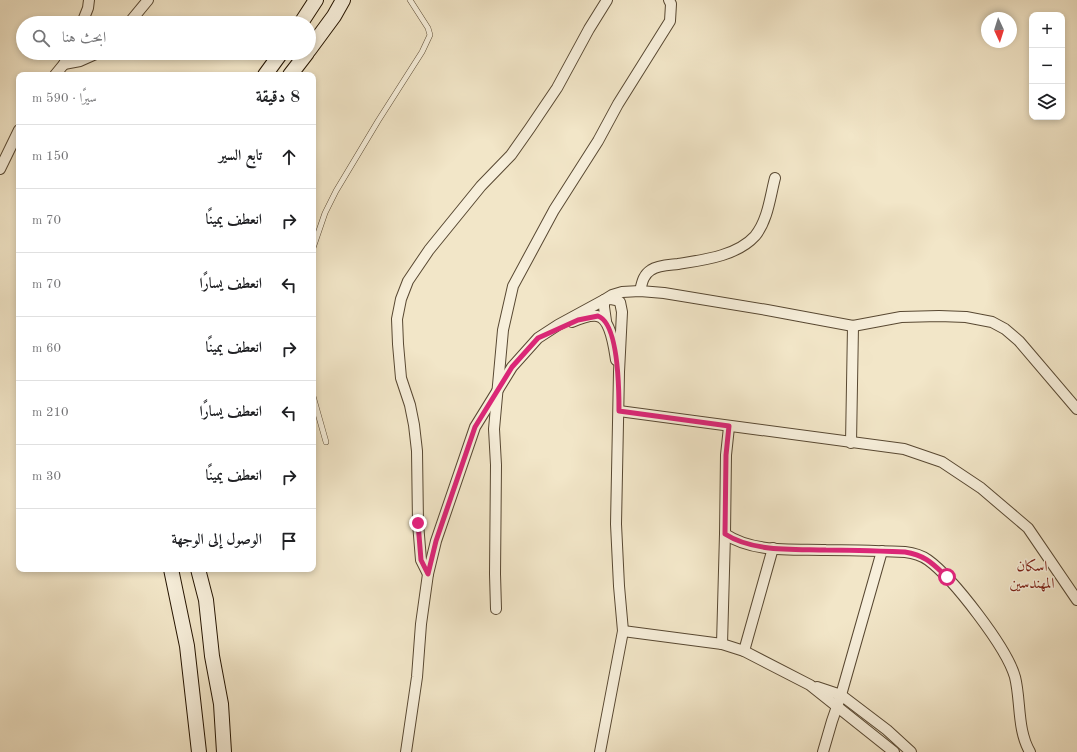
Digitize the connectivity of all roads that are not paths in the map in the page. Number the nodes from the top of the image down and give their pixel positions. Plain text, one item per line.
1 (90, 0) edge
2 (148, 0) edge
3 (316, 0) edge
4 (343, 0) edge
5 (410, 0) edge
6 (607, 0) edge
7 (669, 0) edge
8 (85, 16) edge
9 (135, 16) edge
10 (306, 16) edge
11 (316, 40) edge
12 (66, 60) edge
13 (84, 60) edge
14 (275, 60) edge
15 (302, 60) edge
16 (64, 64) junction
17 (58, 72) edge
18 (267, 72) edge
19 (292, 72) edge
20 (16, 136) edge
21 (0, 169) edge
22 (775, 178) dead end
23 (316, 239) edge
24 (640, 291) junction
25 (604, 300) junction
26 (622, 309) junction
27 (606, 321) junction
28 (852, 326) junction
29 (538, 338) junction
30 (619, 372) junction
31 (498, 390) junction
32 (316, 407) edge
33 (1077, 409) edge
34 (619, 411) junction
35 (729, 426) junction
36 (326, 442) dead end
37 (851, 443) junction
38 (725, 534) junction
39 (773, 548) junction
40 (882, 551) junction
41 (172, 572) edge
42 (199, 572) edge
43 (428, 574) junction
44 (1077, 600) edge
45 (496, 609) dead end
46 (623, 631) junction
47 (722, 644) junction
48 (744, 651) junction
49 (810, 685) junction
50 (842, 695) junction
51 (837, 706) junction
52 (1024, 747) edge
53 (199, 752) edge
54 (224, 752) edge
55 (406, 752) edge
56 (600, 752) edge
57 (823, 752) edge
58 (894, 752) edge
59 (911, 752) edge
60 (1030, 752) edge

1 - 8 street
2 - 9 street
3 - 10 main road
4 - 11 main road
5 - 23 lane
6 - 43 street
7 - 31 street
12 - 16 street
13 - 16 street
14 - 18 main road
15 - 19 main road
16 - 17 street
20 - 21 street
22 - 24 street
24 - 25 street
24 - 26 street
24 - 28 street
25 - 26 street
25 - 27 street
25 - 29 street
26 - 30 street
27 - 29 street
27 - 30 street
28 - 33 street
28 - 37 street
29 - 31 street
30 - 34 street
31 - 43 street
31 - 45 street
32 - 36 lane
34 - 35 street
34 - 46 street
35 - 37 street
35 - 38 street
37 - 44 street
38 - 39 street
38 - 47 street
39 - 40 street
39 - 48 street
40 - 50 street
40 - 52 street
41 - 53 main road
42 - 54 main road
43 - 55 street
46 - 47 street
46 - 56 street
47 - 48 street
48 - 49 street
49 - 50 street
49 - 51 street
50 - 51 street
50 - 59 street
51 - 57 street
51 - 58 street
52 - 60 street

